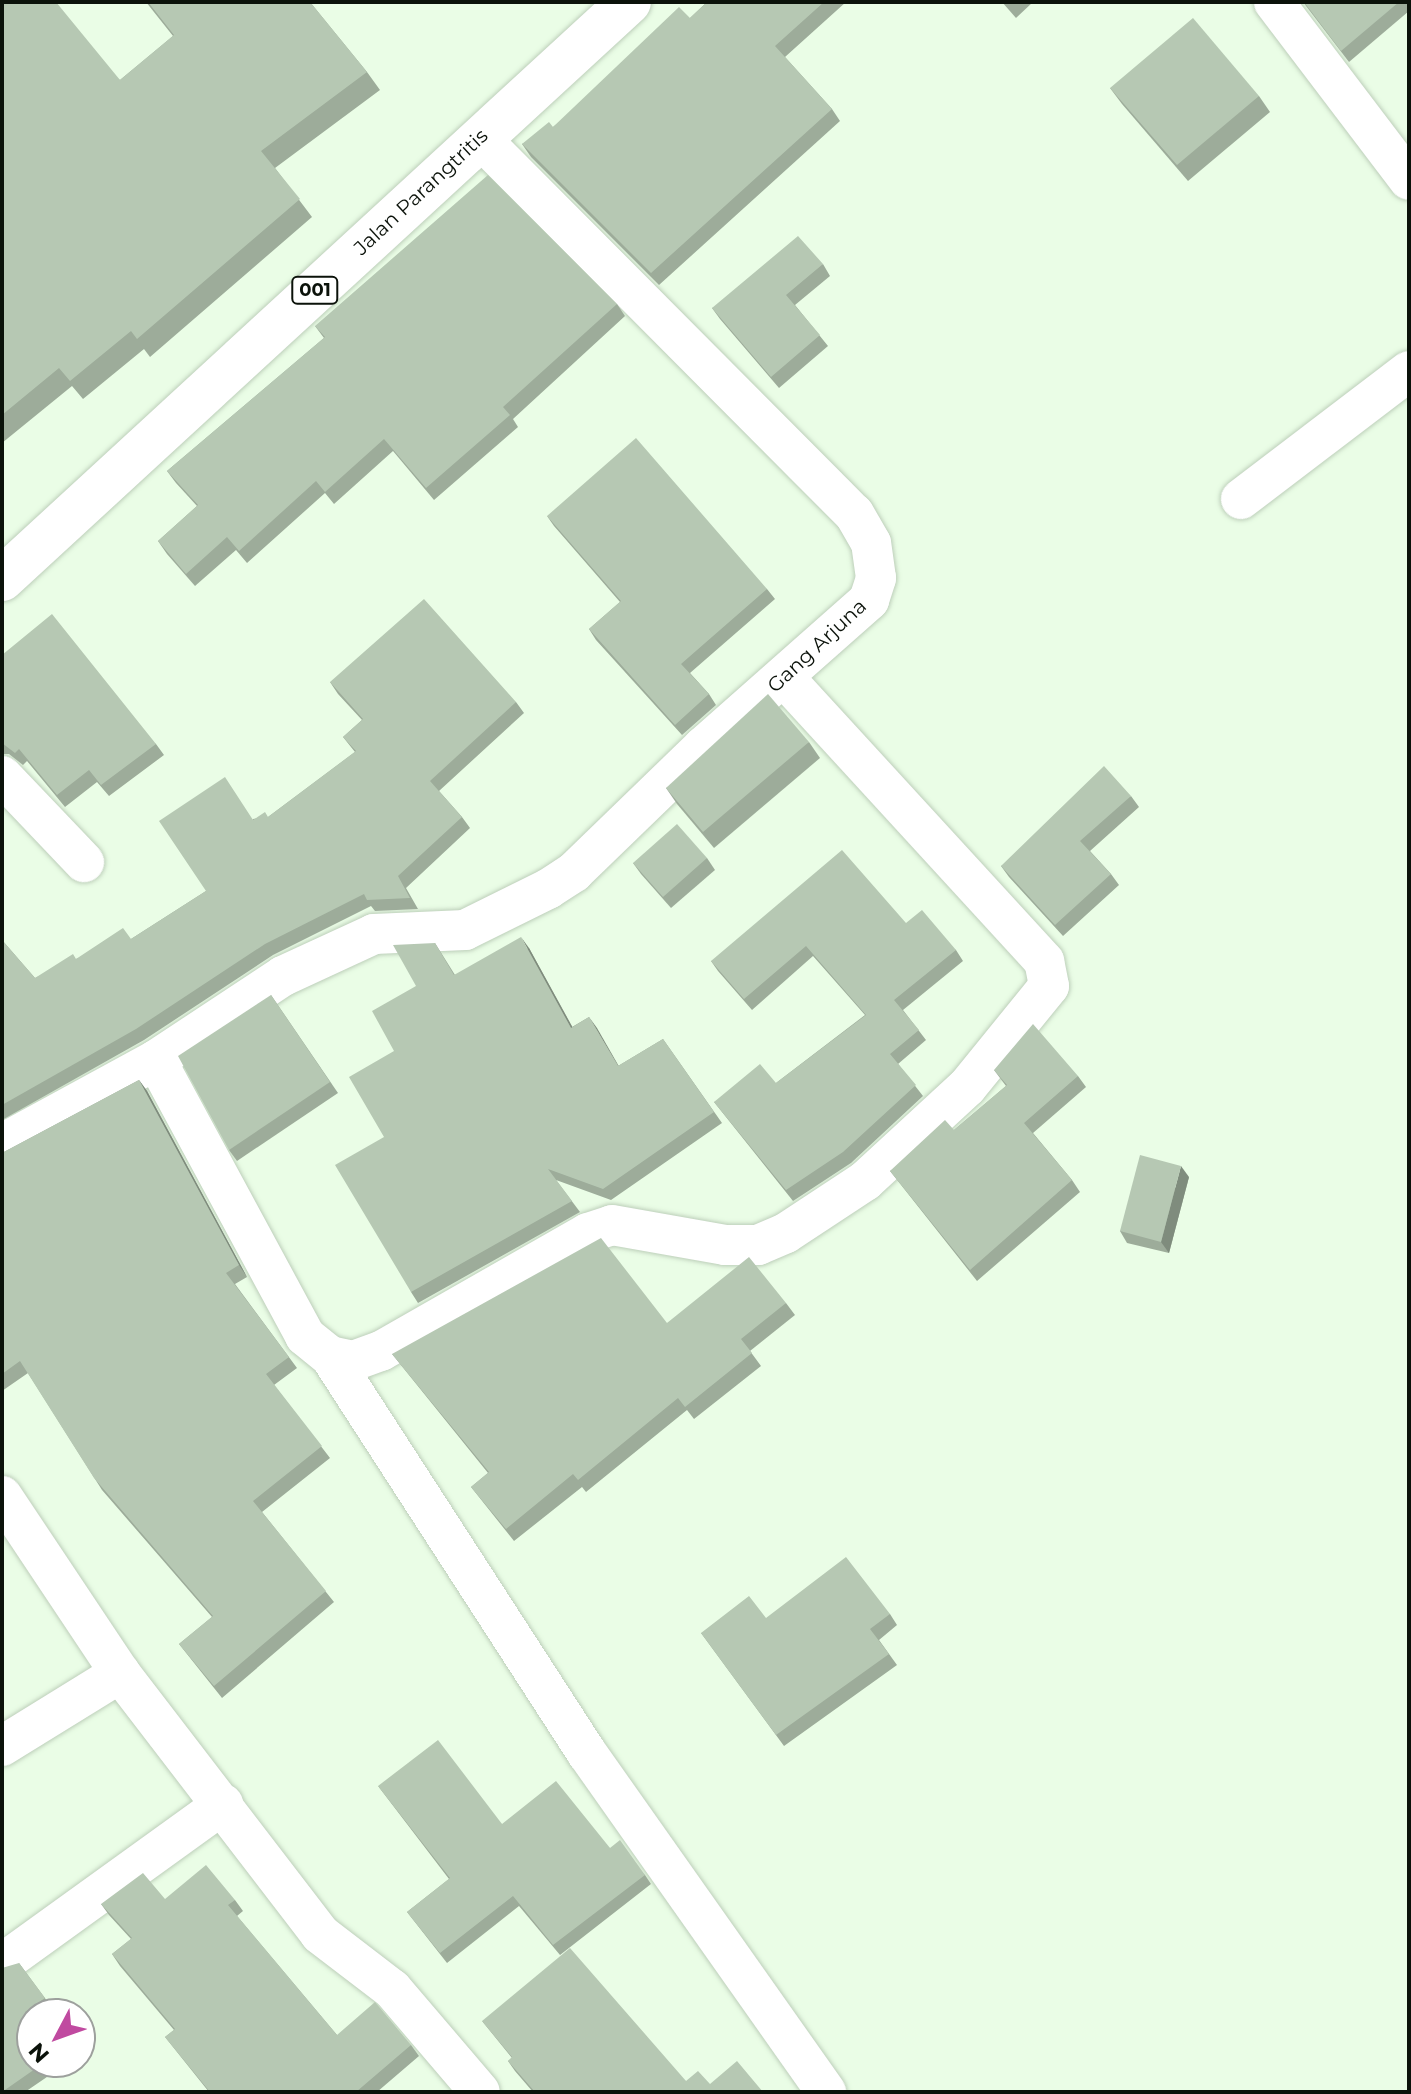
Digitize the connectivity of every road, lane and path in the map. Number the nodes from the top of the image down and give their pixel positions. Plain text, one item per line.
1 (629, 2) edge
2 (1274, 2) edge
3 (480, 138) junction
4 (1409, 180) edge
5 (1409, 371) edge
6 (1241, 499) dead end
7 (2, 579) edge
8 (785, 678) junction
9 (2, 776) edge
10 (84, 862) dead end
11 (156, 1060) junction
12 (2, 1144) edge
13 (330, 1356) junction
14 (2, 1496) edge
15 (120, 1673) junction
16 (2, 1746) edge
17 (223, 1804) junction
18 (14, 1955) dead end
19 (480, 2092) edge
20 (826, 2092) edge

1 - 3 main road, Jalan Parangtritis / 001
2 - 4 street
3 - 7 main road, Jalan Parangtritis / 001
3 - 8 street, Gang Arjuna
5 - 6 street
8 - 11 street, Gang Arjuna
8 - 13 street
9 - 10 street
11 - 12 street
11 - 13 street
13 - 20 street
14 - 15 street
15 - 16 street
15 - 17 street
17 - 18 street
17 - 19 street

